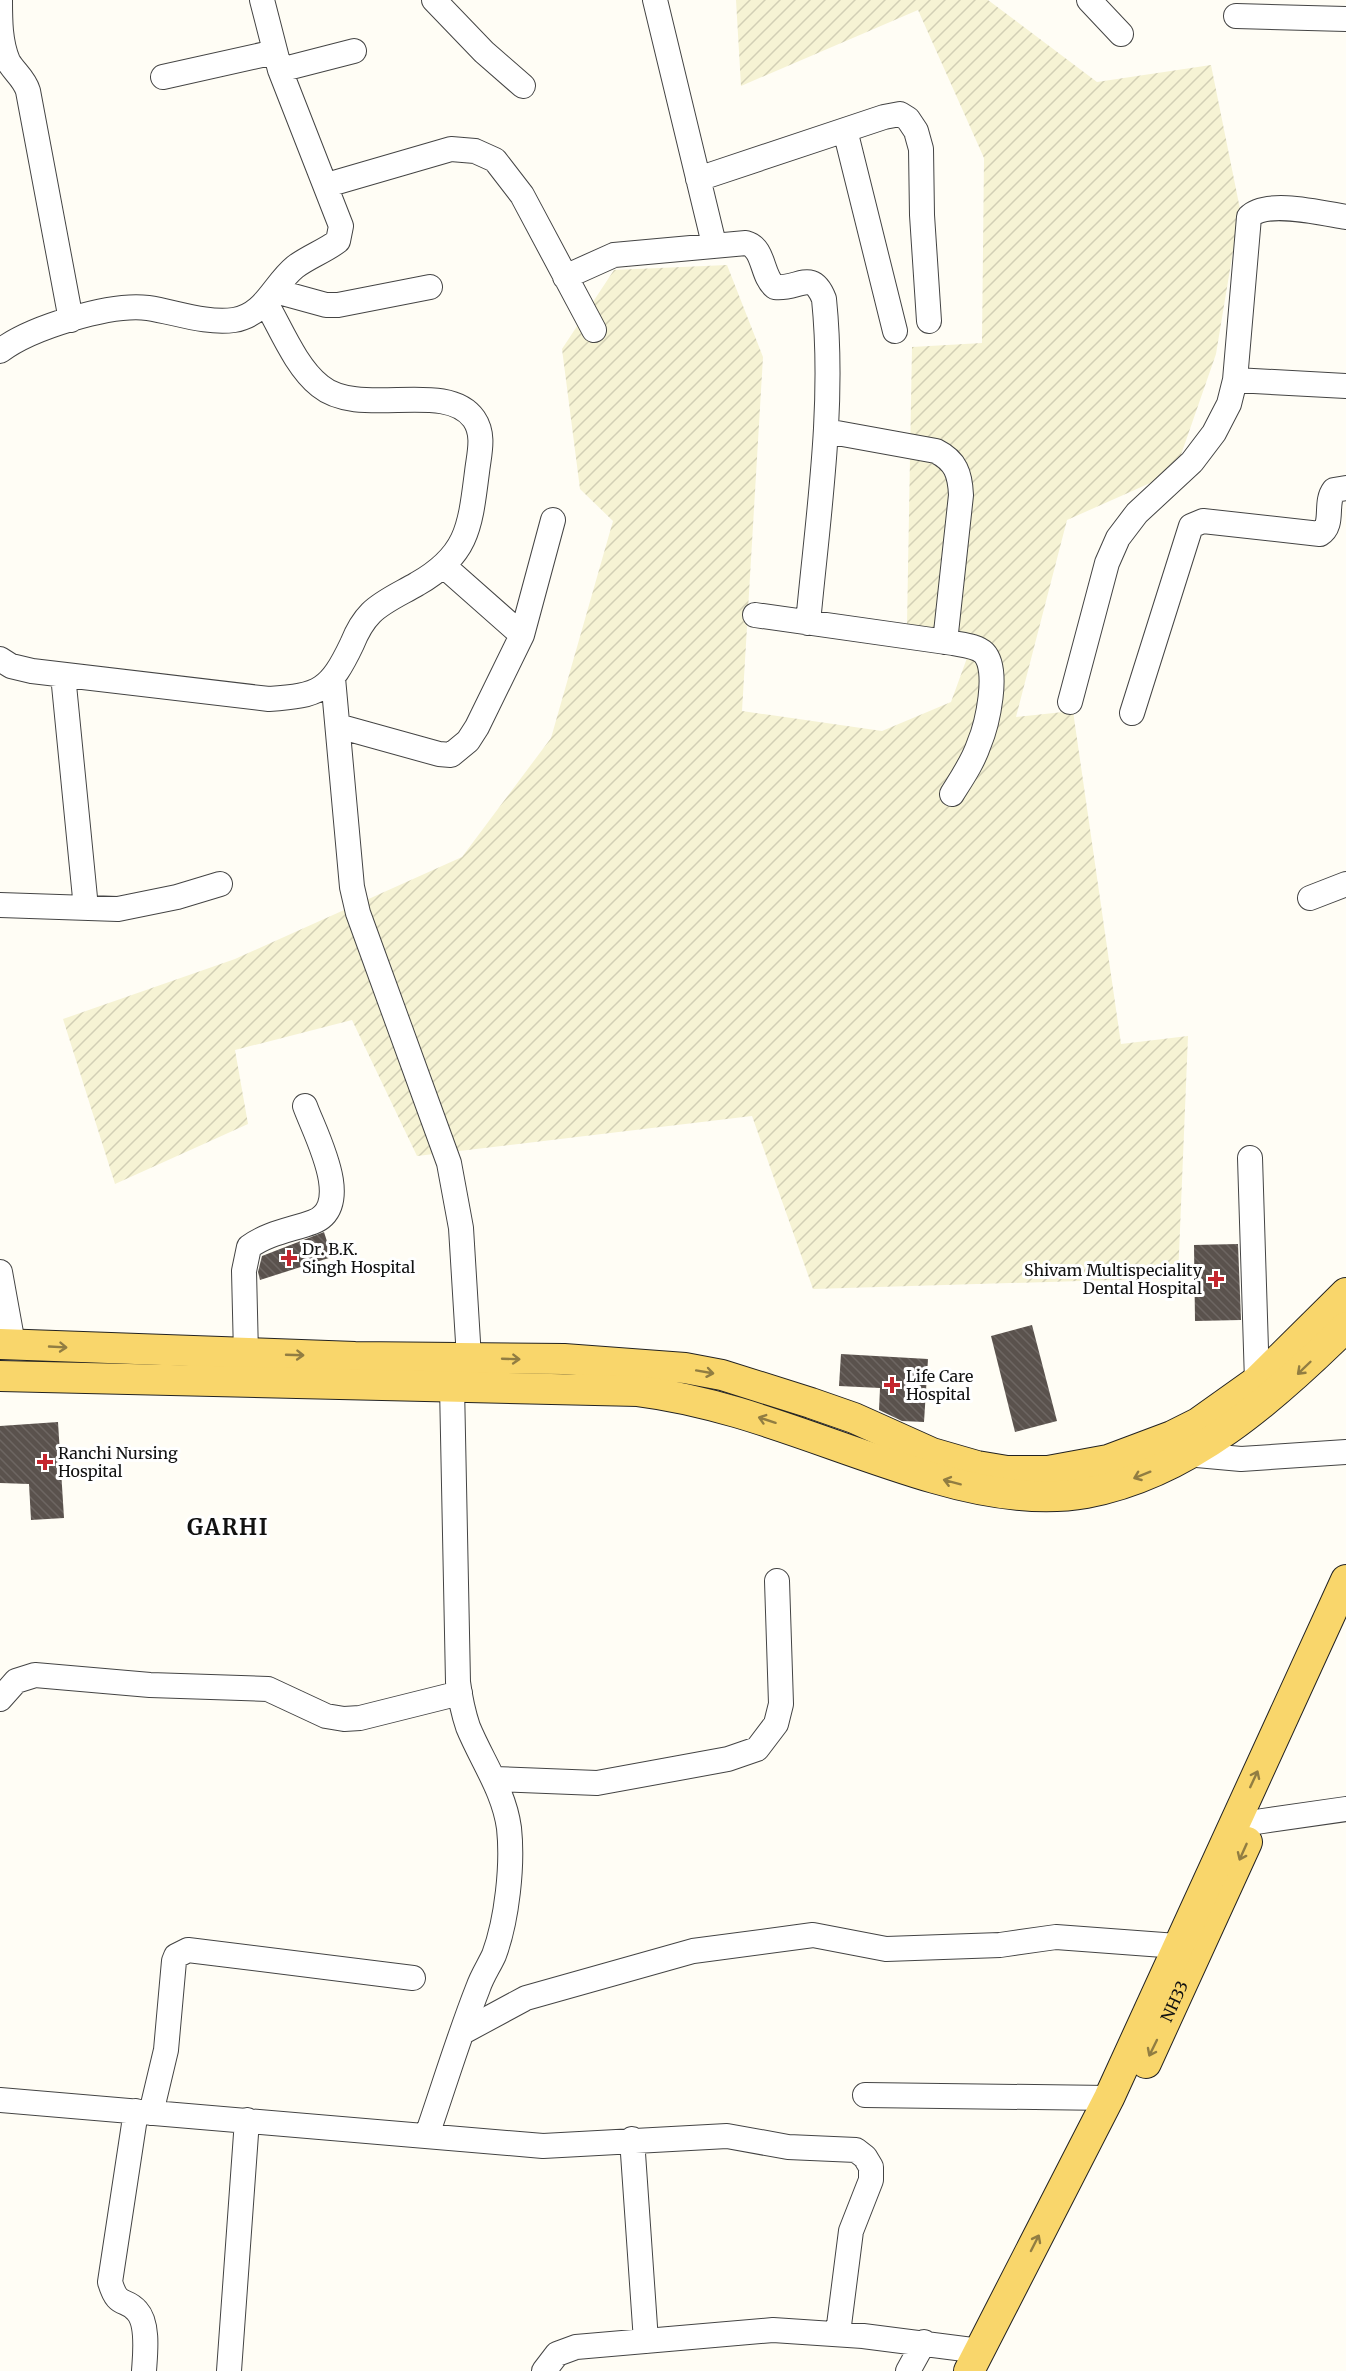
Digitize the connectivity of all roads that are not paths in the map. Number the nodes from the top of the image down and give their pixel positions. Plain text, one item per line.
1 (0, 0) edge
2 (262, 0) edge
3 (434, 0) edge
4 (655, 0) edge
5 (1089, 0) edge
6 (1236, 16) dead end
7 (1346, 19) edge
8 (1121, 34) dead end
9 (354, 51) dead end
10 (278, 61) junction
11 (163, 77) dead end
12 (523, 86) dead end
13 (845, 130) junction
14 (698, 179) junction
15 (327, 185) junction
16 (1346, 217) edge
17 (714, 244) junction
18 (565, 277) junction
19 (430, 287) dead end
20 (270, 297) junction
21 (71, 320) junction
22 (929, 321) dead end
23 (594, 330) dead end
24 (896, 331) dead end
25 (0, 351) edge
26 (1235, 380) junction
27 (1346, 386) edge
28 (826, 431) junction
29 (1346, 488) edge
30 (553, 520) dead end
31 (445, 567) junction
32 (755, 615) dead end
33 (808, 622) junction
34 (522, 635) junction
35 (945, 642) junction
36 (0, 659) edge
37 (63, 675) junction
38 (333, 678) junction
39 (1070, 702) dead end
40 (1132, 713) dead end
41 (338, 726) junction
42 (952, 794) dead end
43 (220, 884) dead end
44 (1346, 884) edge
45 (1310, 898) dead end
46 (0, 905) edge
47 (86, 908) junction
48 (305, 1106) dead end
49 (1250, 1158) dead end
50 (0, 1272) edge
51 (1346, 1293) edge
52 (1346, 1327) edge
53 (6, 1344) edge
54 (246, 1354) junction
55 (469, 1358) junction
56 (0, 1376) edge
57 (1257, 1381) junction
58 (452, 1386) junction
59 (1346, 1452) edge
60 (1186, 1454) junction
61 (1346, 1580) edge
62 (777, 1581) dead end
63 (1346, 1627) edge
64 (460, 1693) junction
65 (1, 1695) edge
66 (494, 1779) junction
67 (1346, 1809) edge
68 (1256, 1822) junction
69 (1177, 1946) junction
70 (413, 1978) dead end
71 (463, 2032) junction
72 (865, 2095) dead end
73 (1109, 2098) junction
74 (0, 2100) edge
75 (143, 2112) junction
76 (247, 2120) junction
77 (428, 2135) junction
78 (632, 2139) junction
79 (838, 2333) junction
80 (646, 2341) junction
81 (924, 2342) junction
82 (980, 2364) edge
83 (144, 2371) edge
84 (229, 2371) edge
85 (544, 2371) edge
86 (908, 2371) edge

1 - 21 street
2 - 10 street
3 - 12 street
4 - 14 street
5 - 8 street
6 - 7 street
9 - 10 street
10 - 11 street
10 - 15 street
13 - 14 street
13 - 22 street
13 - 24 street
14 - 17 street
15 - 18 street
15 - 20 street
16 - 26 street
17 - 18 street
17 - 28 street
18 - 23 street
19 - 20 street
20 - 21 street
20 - 31 street
21 - 25 street
26 - 27 street
26 - 39 street
28 - 33 street
28 - 35 street
29 - 40 street
30 - 34 street
31 - 34 street
31 - 38 street
32 - 33 street
33 - 35 street
34 - 41 street
35 - 42 street
36 - 37 street
37 - 38 street
37 - 47 street
38 - 41 street
41 - 55 street
43 - 47 street
44 - 45 street
46 - 47 street
48 - 54 street
49 - 57 street
50 - 53 street
51 - 57 main road
52 -> 60 main road
53 -> 54 main road
54 -> 55 main road
55 -> 57 main road
56 - 58 main road
60 -> 58 main road
58 - 64 street
59 - 60 street
69 -> 61 main road
62 - 66 street
63 - 68 main road, NH33
64 - 65 street
64 - 66 street
66 - 71 street
67 - 68 street
68 -> 82 main road, NH33
69 - 71 street
69 - 73 main road
70 - 75 street
71 - 77 street
72 - 73 street
82 -> 73 main road
74 - 75 street
75 - 76 street
75 - 83 street
76 - 77 street
76 - 84 street
77 - 78 street
78 - 79 street
78 - 80 street
79 - 80 street
79 - 81 street
80 - 85 street
81 - 82 street
81 - 86 street

